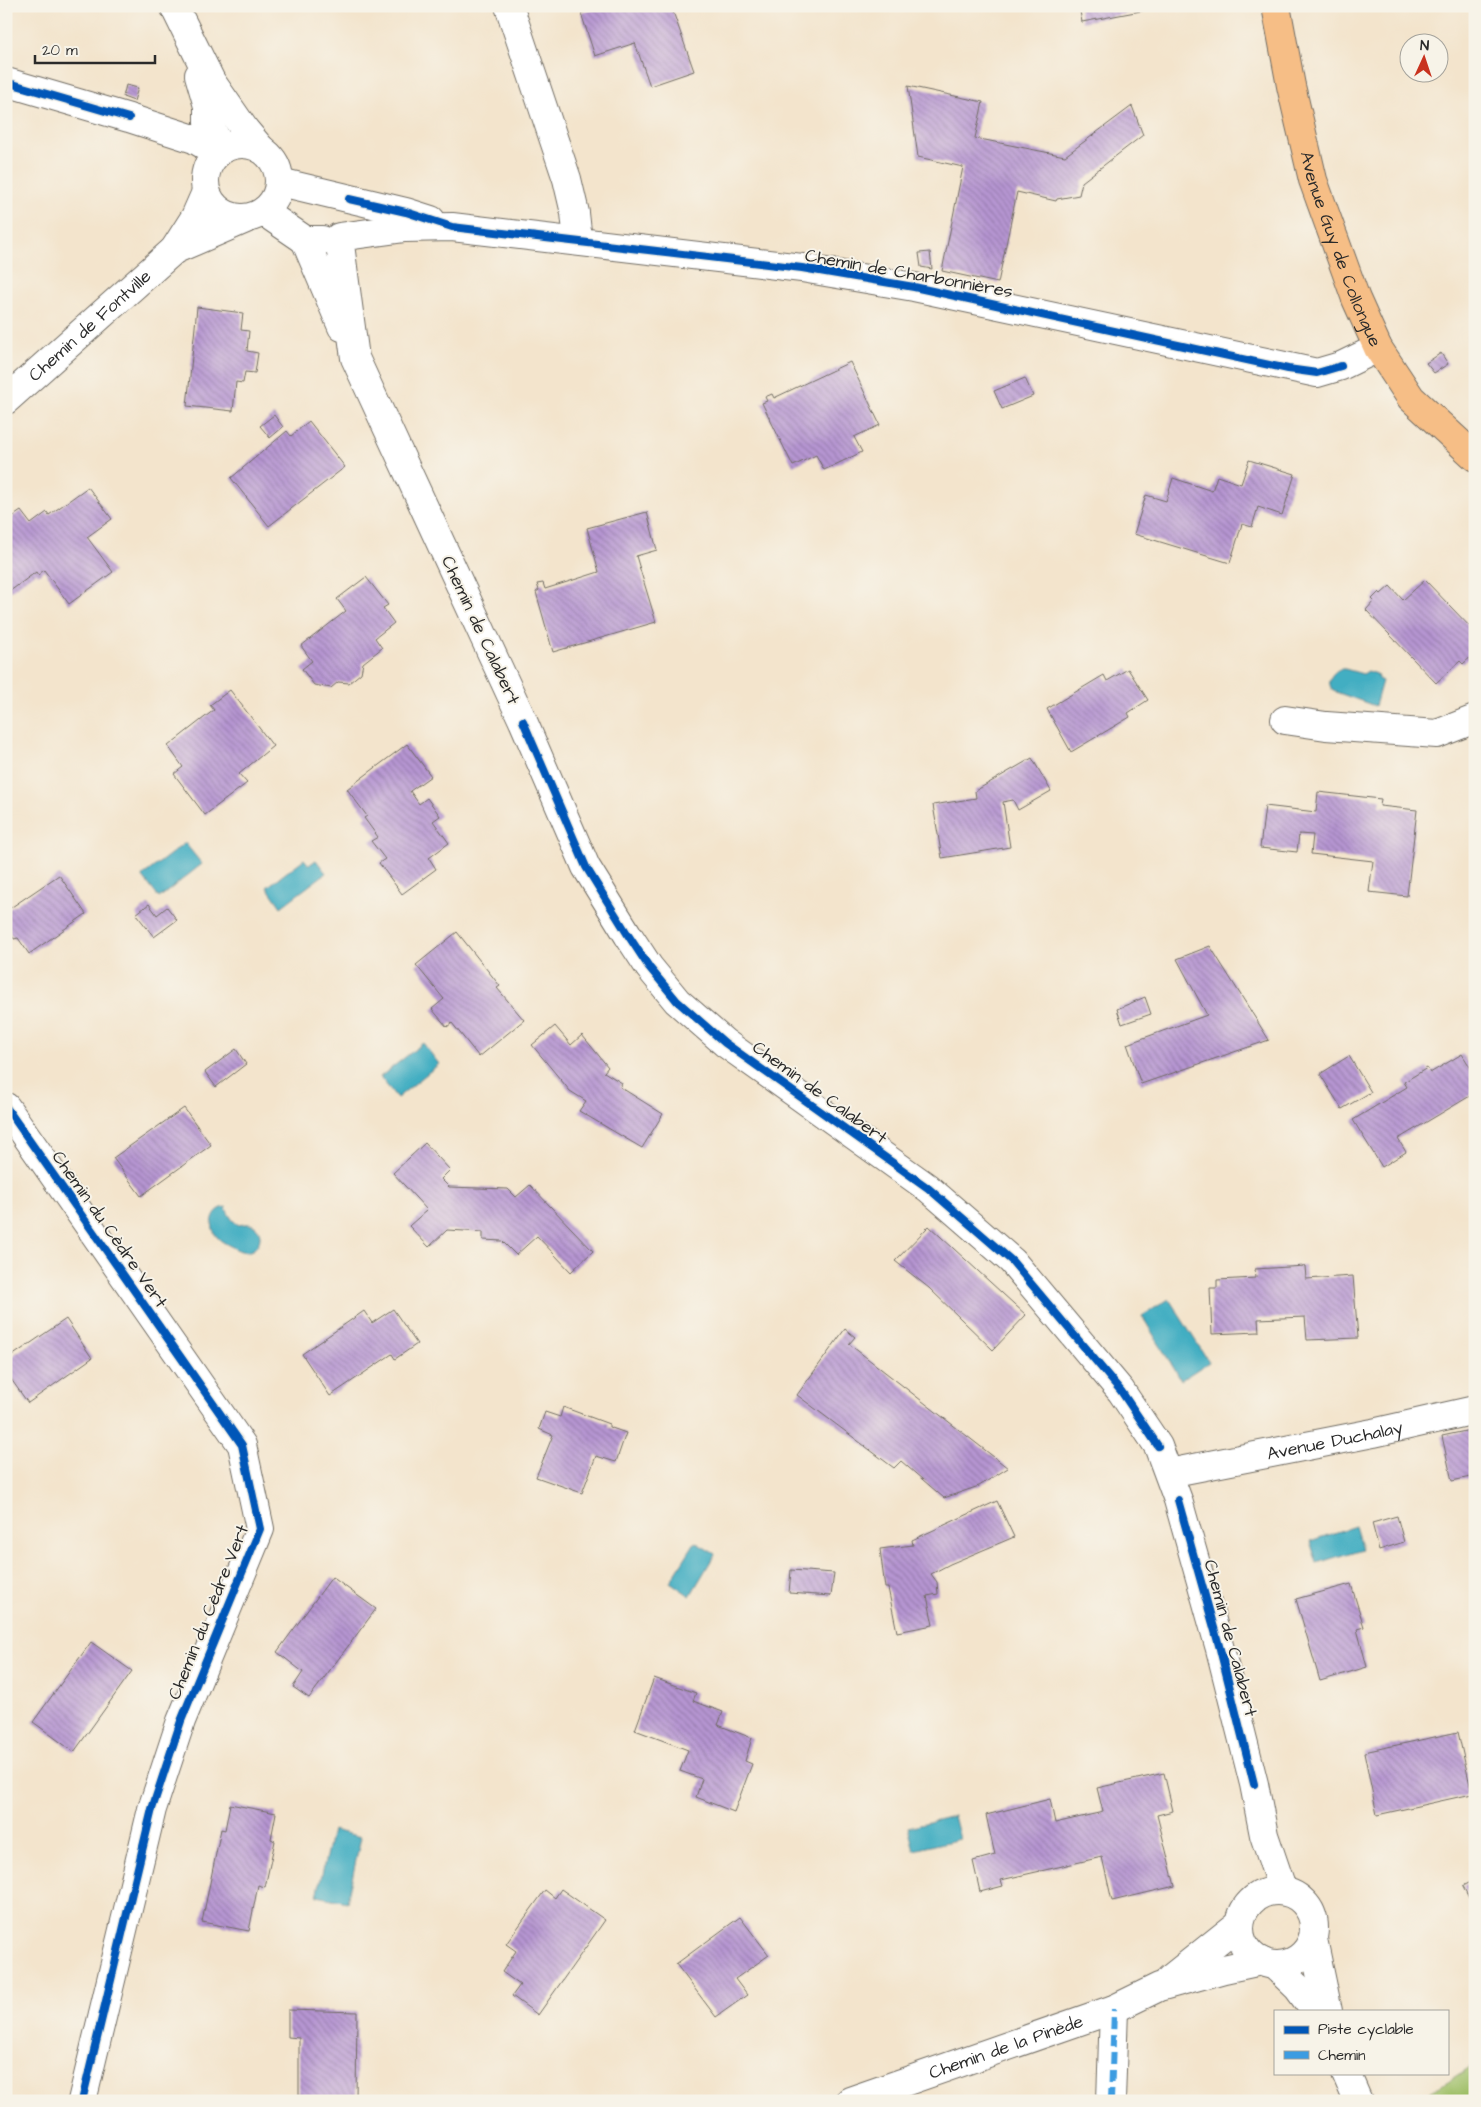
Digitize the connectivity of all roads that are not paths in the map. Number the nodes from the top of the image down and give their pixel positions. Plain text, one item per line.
1 (174, 6) edge
2 (509, 6) edge
3 (1276, 6) edge
4 (188, 35) junction
5 (6, 82) edge
6 (261, 149) junction
7 (216, 156) junction
8 (280, 182) junction
9 (206, 192) junction
10 (349, 199) junction
11 (255, 215) junction
12 (452, 227) junction
13 (339, 238) junction
14 (305, 240) junction
15 (578, 241) junction
16 (174, 250) junction
17 (1378, 348) junction
18 (355, 358) junction
19 (6, 400) edge
20 (1475, 457) edge
21 (1475, 719) edge
22 (1285, 720) dead end
23 (6, 1107) edge
24 (1475, 1410) edge
25 (1182, 1470) junction
26 (1257, 1806) junction
27 (1282, 1891) junction
28 (1245, 1913) junction
29 (1313, 1939) junction
30 (1267, 1963) junction
31 (1159, 1987) junction
32 (1114, 2009) junction
33 (1314, 2010) edge
34 (1328, 2010) edge
35 (1346, 2074) edge
36 (82, 2101) edge
37 (850, 2101) edge
38 (1111, 2101) edge
39 (1358, 2101) edge

1 - 4 street
2 - 15 street
3 - 17 main road, Avenue Guy de Collongue
4 - 6 street
4 - 7 street
5 - 7 street
6 - 7 street
6 - 8 street
7 - 9 street
8 - 10 street, Chemin de Charbonnières
8 - 11 street
9 - 11 street
9 - 16 street, Chemin de Fontville
10 - 12 street, Chemin de Charbonnières
10 - 13 street
11 - 14 street
11 - 16 street, Chemin de Fontville
12 - 13 street, Chemin de Charbonnières
12 - 15 street, Chemin de Charbonnières
13 - 14 street, Chemin de Charbonnières
13 - 18 street, Chemin de Calabert
14 - 18 street
15 - 17 street, Chemin de Charbonnières
16 - 19 street, Chemin de Fontville
17 - 20 main road, Avenue Guy de Collongue
18 - 25 street, Chemin de Calabert
21 - 22 street
23 - 36 street, Chemin du Cèdre Vert
24 - 25 street, Avenue Duchalay
25 - 26 street, Chemin de Calabert
26 - 27 street
26 - 28 street
27 - 28 street
27 - 29 street
28 - 30 street
28 - 31 street, Chemin de la Pinède
29 - 30 street
29 - 34 street
30 - 31 street, Chemin de la Pinède
30 - 33 street
31 - 32 street, Chemin de la Pinède
32 - 37 street, Chemin de la Pinède
32 - 38 street
35 - 39 street

